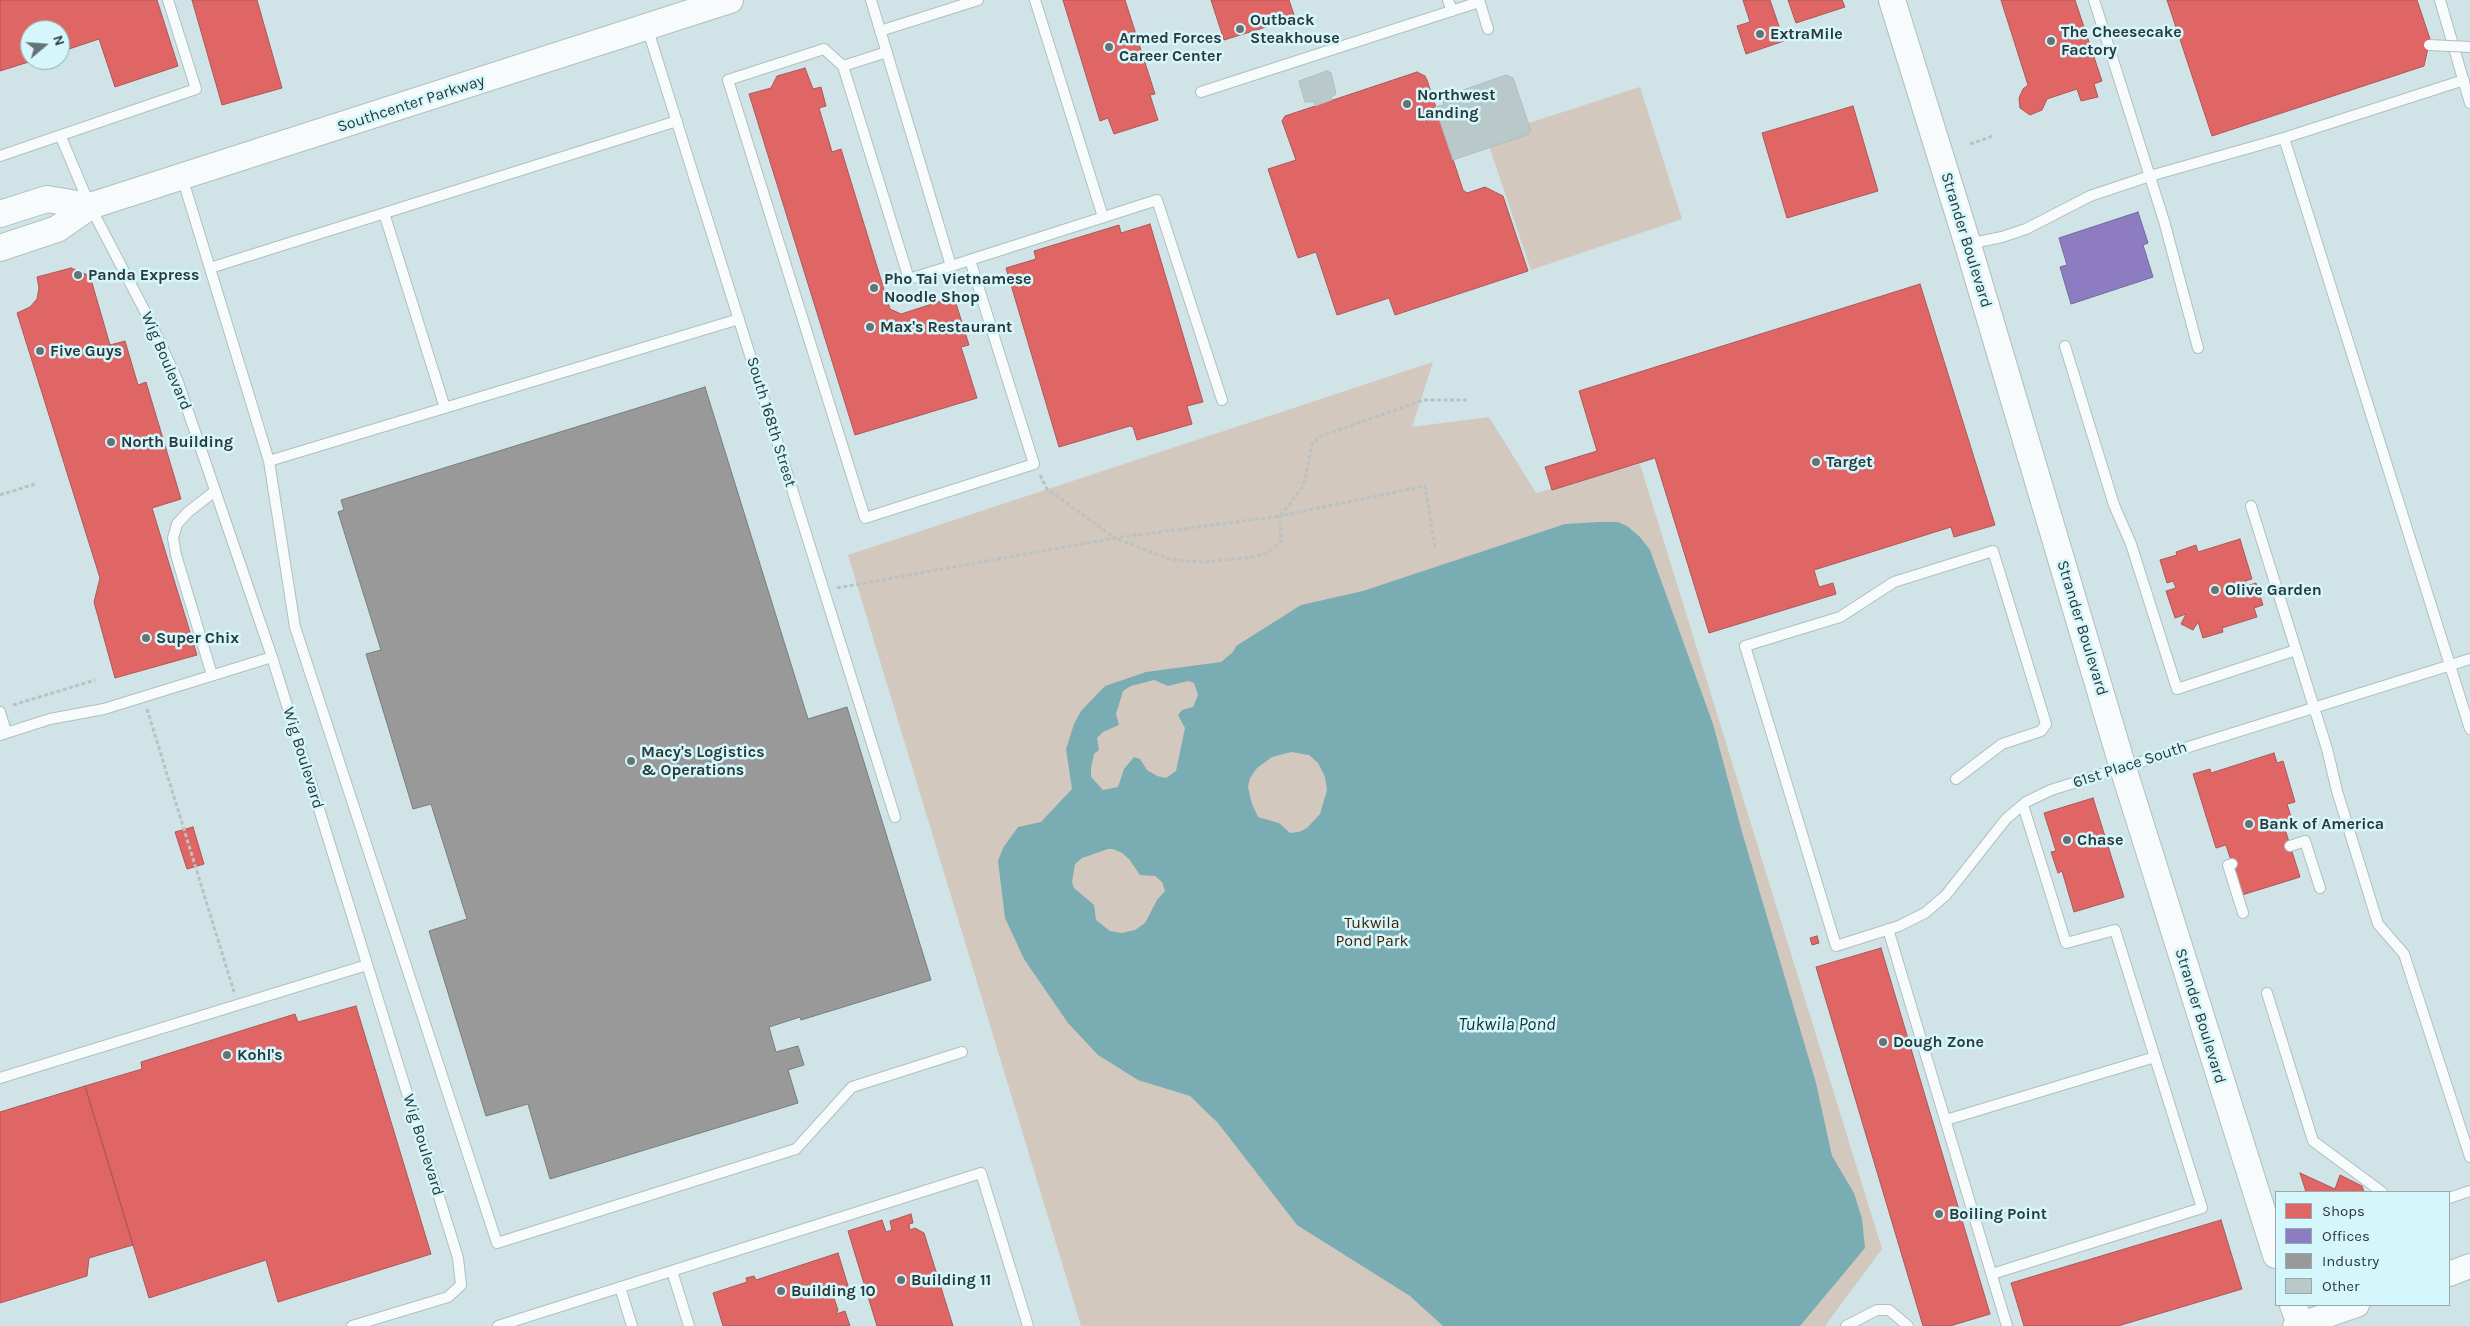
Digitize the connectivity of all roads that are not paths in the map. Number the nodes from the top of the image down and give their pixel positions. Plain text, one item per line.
1 (168, 0) edge
2 (730, 0) edge
3 (872, 0) edge
4 (978, 0) edge
5 (1035, 0) edge
6 (1448, 0) edge
7 (1892, 0) edge
8 (2094, 0) edge
9 (2440, 0) edge
10 (1479, 1) edge
11 (1452, 11) junction
12 (647, 27) junction
13 (1488, 29) dead end
14 (880, 31) junction
15 (2429, 45) dead end
16 (2470, 47) edge
17 (887, 52) junction
18 (843, 66) junction
19 (2464, 80) junction
20 (1201, 92) dead end
21 (2470, 103) edge
22 (677, 121) junction
23 (61, 137) junction
24 (2284, 138) junction
25 (0, 156) edge
26 (2150, 176) junction
27 (182, 177) junction
28 (90, 206) junction
29 (384, 213) junction
30 (0, 214) edge
31 (1103, 217) junction
32 (1968, 245) junction
33 (0, 248) edge
34 (970, 260) junction
35 (951, 266) junction
36 (210, 268) junction
37 (739, 319) junction
38 (2065, 346) dead end
39 (2198, 348) dead end
40 (1222, 400) dead end
41 (444, 408) junction
42 (269, 461) junction
43 (215, 491) junction
44 (2251, 506) dead end
45 (2296, 650) junction
46 (272, 657) junction
47 (2470, 659) edge
48 (2450, 665) junction
49 (212, 676) junction
50 (2314, 706) junction
51 (4, 709) edge
52 (2470, 729) edge
53 (3, 734) edge
54 (2123, 768) junction
55 (1956, 779) dead end
56 (2023, 806) junction
57 (895, 817) dead end
58 (2290, 846) dead end
59 (2232, 864) dead end
60 (2320, 888) dead end
61 (2243, 913) dead end
62 (1888, 929) junction
63 (368, 965) junction
64 (2267, 993) dead end
65 (962, 1052) dead end
66 (2155, 1057) junction
67 (0, 1078) edge
68 (1946, 1120) junction
69 (2470, 1157) edge
70 (2381, 1191) edge
71 (2470, 1191) edge
72 (2450, 1198) edge
73 (2275, 1252) edge
74 (2470, 1266) edge
75 (672, 1271) junction
76 (1992, 1274) junction
77 (2450, 1274) edge
78 (620, 1287) junction
79 (2353, 1306) edge
80 (2297, 1320) edge
81 (352, 1326) edge
82 (498, 1326) edge
83 (632, 1326) edge
84 (689, 1326) edge
85 (1028, 1326) edge
86 (1846, 1326) edge
87 (1908, 1326) edge
88 (2007, 1326) edge

1 - 23 lane
2 - 12 main road, Southcenter Parkway
3 - 14 lane
4 - 14 lane
5 - 31 lane
6 - 11 lane
7 - 32 main road, Strander Boulevard
8 - 26 lane
9 - 19 lane
10 - 11 lane
10 - 13 lane
11 - 20 lane
12 - 22 lane, South 168th Street
12 - 27 main road, Southcenter Parkway
14 - 17 lane
15 - 16 lane, bridge
17 - 18 lane
17 - 35 lane
18 - 34 lane
18 - 35 lane
19 - 21 lane
19 - 24 lane
22 - 29 lane
22 - 37 lane, South 168th Street
23 - 25 lane
23 - 28 lane, Wig Boulevard
24 - 26 lane
24 - 48 lane
26 - 32 lane
26 - 39 lane
27 - 28 main road, Southcenter Parkway
27 - 36 lane
28 - 30 main road, Southcenter Parkway
28 - 33 main road, Southcenter Parkway
28 - 43 lane, Wig Boulevard
29 - 36 lane
29 - 41 lane
31 - 34 lane
31 - 40 lane
32 - 54 main road, Strander Boulevard
34 - 35 lane
36 - 42 lane
37 - 41 lane
37 - 57 lane, South 168th Street
38 - 45 lane
41 - 42 lane
42 - 65 lane
43 - 46 lane, Wig Boulevard
43 - 49 lane
44 - 45 lane
45 - 50 lane
46 - 49 lane
46 - 63 lane, Wig Boulevard
47 - 48 lane, 61st Place South
48 - 50 lane, 61st Place South
48 - 52 lane
49 - 53 lane
50 - 54 lane, 61st Place South
50 - 69 lane
51 - 53 lane
54 - 56 lane, 61st Place South
54 - 73 main road, Strander Boulevard
55 - 62 lane, 61st Place South
56 - 62 lane, 61st Place South
56 - 66 lane
58 - 60 lane
59 - 61 lane
62 - 68 lane
63 - 67 lane
63 - 81 lane, Wig Boulevard
64 - 70 lane
66 - 68 lane
66 - 76 lane
68 - 76 lane
71 - 72 lane
74 - 77 street
75 - 78 lane
75 - 84 lane
75 - 85 lane
76 - 88 lane
78 - 82 lane
78 - 83 lane
79 - 80 street
86 - 87 lane

